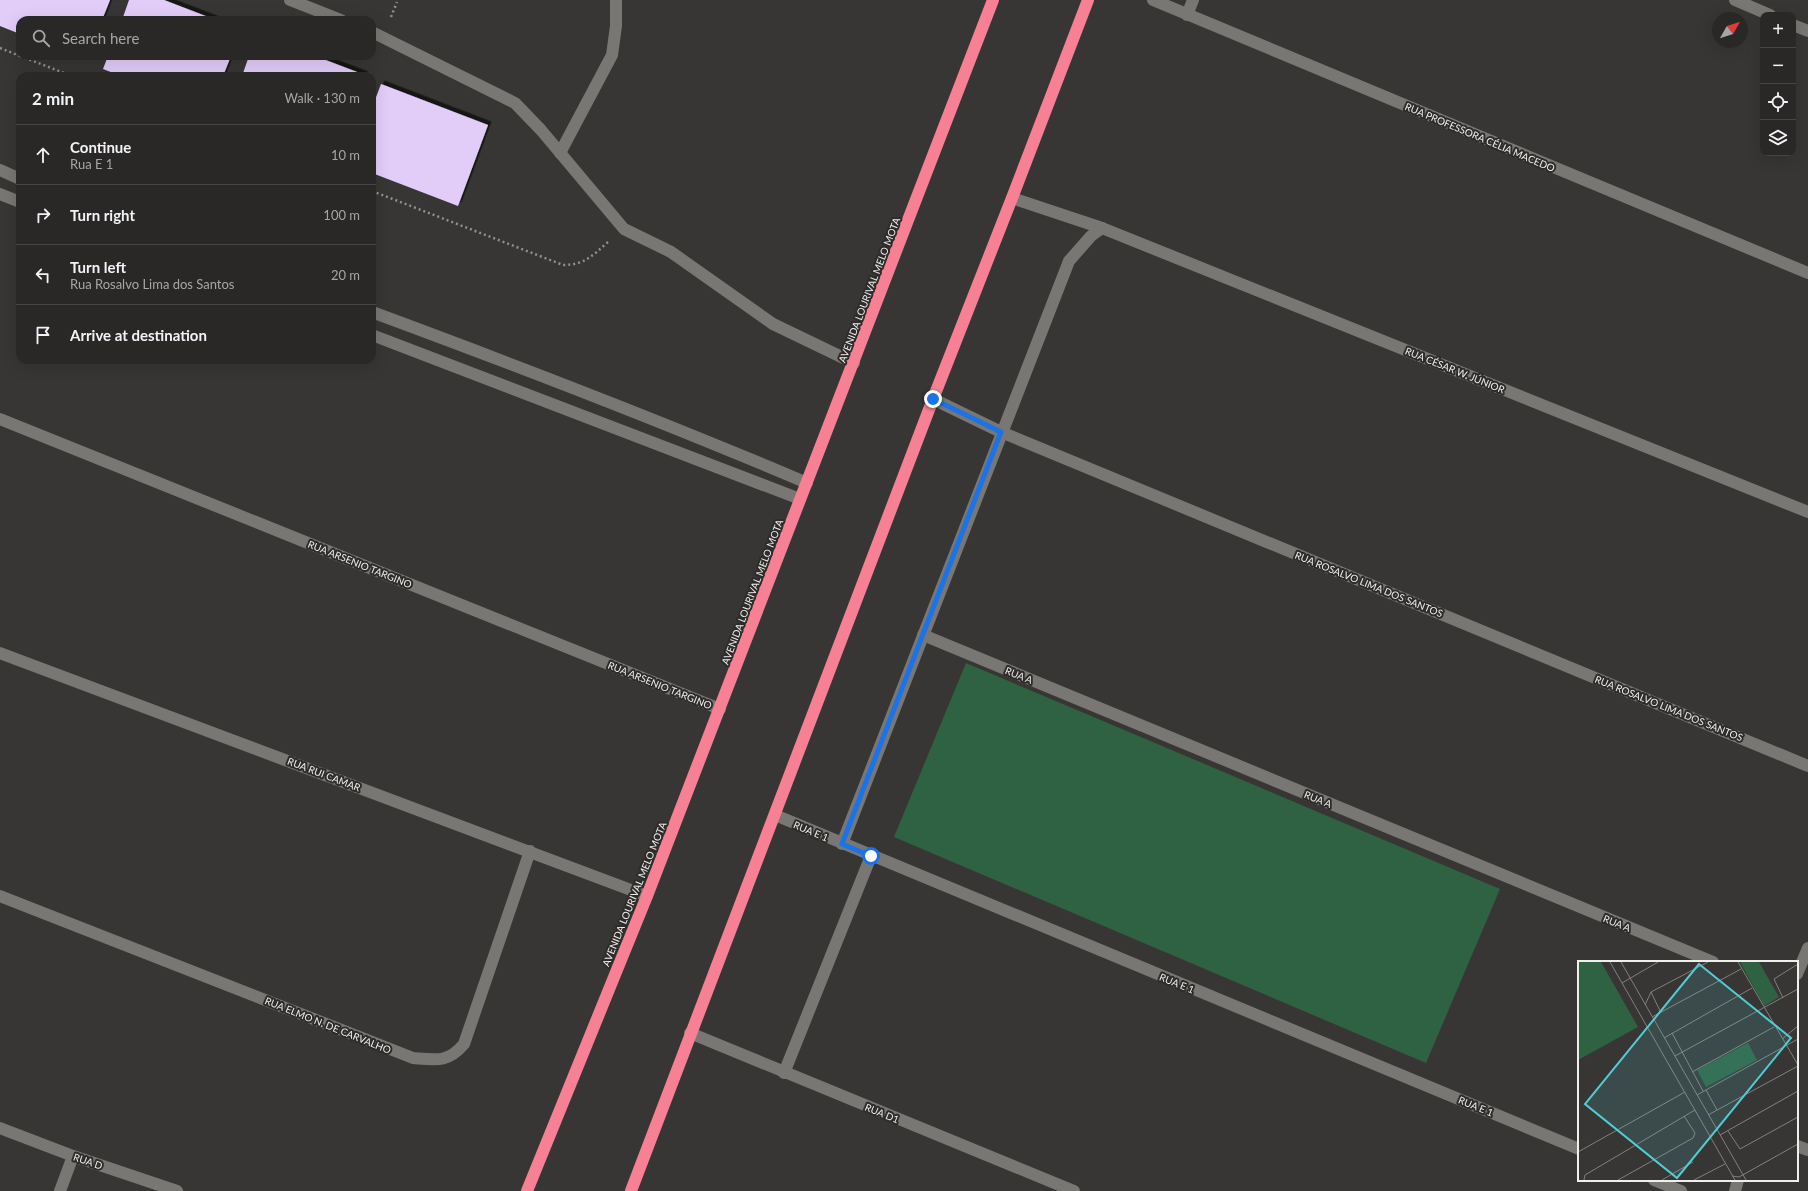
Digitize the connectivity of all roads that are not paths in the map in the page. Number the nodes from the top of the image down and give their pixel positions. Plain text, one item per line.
1 (290, 0) edge
2 (616, 0) edge
3 (993, 0) edge
4 (1088, 0) edge
5 (1153, 0) edge
6 (1193, 0) edge
7 (1735, 0) edge
8 (1763, 12) edge
9 (1187, 15) junction
10 (331, 16) edge
11 (1796, 26) edge
12 (1808, 31) edge
13 (376, 34) edge
14 (560, 153) junction
15 (0, 170) edge
16 (16, 176) edge
17 (0, 194) edge
18 (1012, 198) junction
19 (16, 200) edge
20 (1102, 228) junction
21 (1808, 273) edge
22 (376, 313) edge
23 (376, 337) edge
24 (854, 363) junction
25 (933, 399) junction
26 (0, 418) edge
27 (1001, 432) junction
28 (807, 483) junction
29 (800, 499) junction
30 (1808, 512) edge
31 (923, 636) junction
32 (0, 653) edge
33 (720, 709) junction
34 (1808, 766) edge
35 (775, 815) junction
36 (842, 844) junction
37 (530, 851) junction
38 (871, 856) junction
39 (0, 896) edge
40 (648, 896) junction
41 (1808, 948) edge
42 (1711, 961) edge
43 (1798, 972) edge
44 (690, 1033) junction
45 (784, 1073) junction
46 (0, 1128) edge
47 (1798, 1146) edge
48 (1578, 1149) edge
49 (1808, 1150) edge
50 (73, 1156) junction
51 (1656, 1181) edge
52 (1738, 1181) edge
53 (60, 1191) edge
54 (177, 1191) edge
55 (527, 1191) edge
56 (631, 1191) edge
57 (1074, 1191) edge
58 (1681, 1191) edge
59 (1735, 1191) edge

1 - 10 street
2 - 14 street
3 - 24 highway, AVENIDA LOURIVAL MELO MOTA
4 - 18 highway
5 - 9 street, RUA PROFESSORA CÉLIA MACEDO
6 - 9 street
7 - 8 street
9 - 21 street, RUA PROFESSORA CÉLIA MACEDO
11 - 12 street
13 - 14 street
14 - 24 street
15 - 16 street
17 - 19 street
18 - 20 street, RUA CÉSAR W. JÚNIOR
18 - 25 highway
20 - 27 street
20 - 30 street, RUA CÉSAR W. JÚNIOR
22 - 28 street
23 - 29 street
24 - 28 highway, AVENIDA LOURIVAL MELO MOTA
25 - 27 street, RUA ROSALVO LIMA DOS SANTOS
25 - 35 highway
26 - 33 street, RUA ARSENIO TARGINO
27 - 31 street
27 - 34 street, RUA ROSALVO LIMA DOS SANTOS
28 - 29 highway, AVENIDA LOURIVAL MELO MOTA
29 - 33 highway, AVENIDA LOURIVAL MELO MOTA
31 - 36 street
31 - 42 street, RUA A
32 - 37 street, RUA RUI CAMAR
33 - 40 highway, AVENIDA LOURIVAL MELO MOTA
35 - 36 street, RUA E 1
35 - 44 highway
36 - 38 street, RUA E 1
37 - 39 street, RUA ELMO N. DE CARVALHO
37 - 40 street, RUA RUI CAMAR
38 - 45 street
38 - 48 street, RUA E 1
40 - 55 highway, AVENIDA LOURIVAL MELO MOTA
41 - 43 street
44 - 45 street, RUA D1
44 - 56 highway
45 - 57 street, RUA D1
46 - 50 street, RUA D
47 - 49 street
50 - 53 street
50 - 54 street, RUA D
51 - 58 street
52 - 59 street

